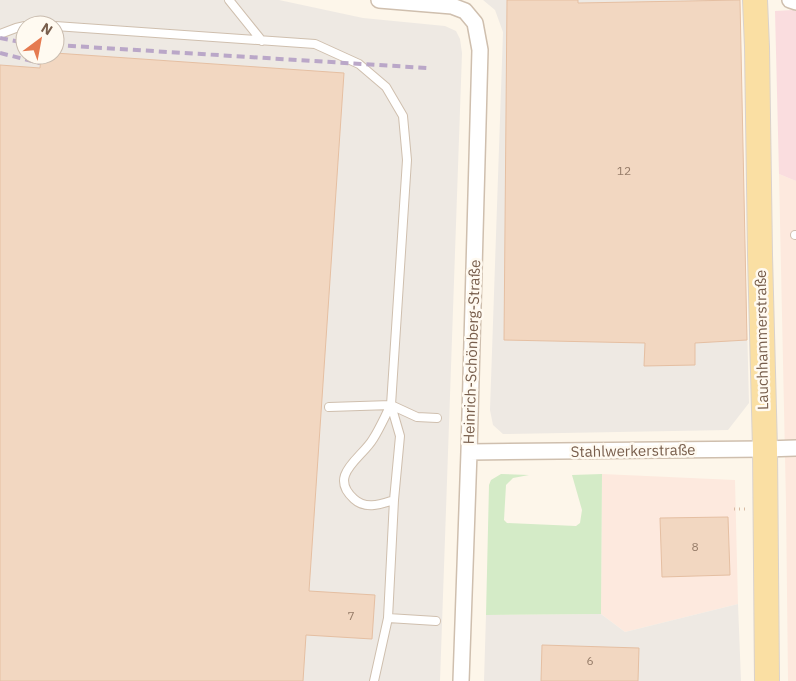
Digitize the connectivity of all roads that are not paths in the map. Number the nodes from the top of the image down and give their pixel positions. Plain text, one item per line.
1 (229, 0) edge
2 (379, 0) edge
3 (755, 0) edge
4 (790, 0) edge
5 (796, 2) edge
6 (65, 27) edge
7 (15, 28) edge
8 (0, 34) edge
9 (262, 40) junction
10 (391, 405) junction
11 (329, 407) dead end
12 (438, 418) dead end
13 (796, 448) edge
14 (765, 449) junction
15 (469, 452) junction
16 (394, 500) junction
17 (388, 618) junction
18 (436, 621) dead end
19 (374, 681) edge
20 (461, 681) edge
21 (767, 681) edge

1 - 9 lane
2 - 15 street, Heinrich-Schönberg-Straße
3 - 14 main road, Lauchhammerstraße
4 - 5 street
6 - 9 lane
7 - 8 lane
9 - 10 lane
10 - 11 lane
10 - 12 lane
10 - 16 lane
10 - 16 lane
13 - 14 street, Stahlwerkerstraße
14 - 15 street, Stahlwerkerstraße
14 - 21 main road, Lauchhammerstraße
15 - 20 street, Heinrich-Schönberg-Straße
16 - 17 lane
17 - 18 lane
17 - 19 lane

